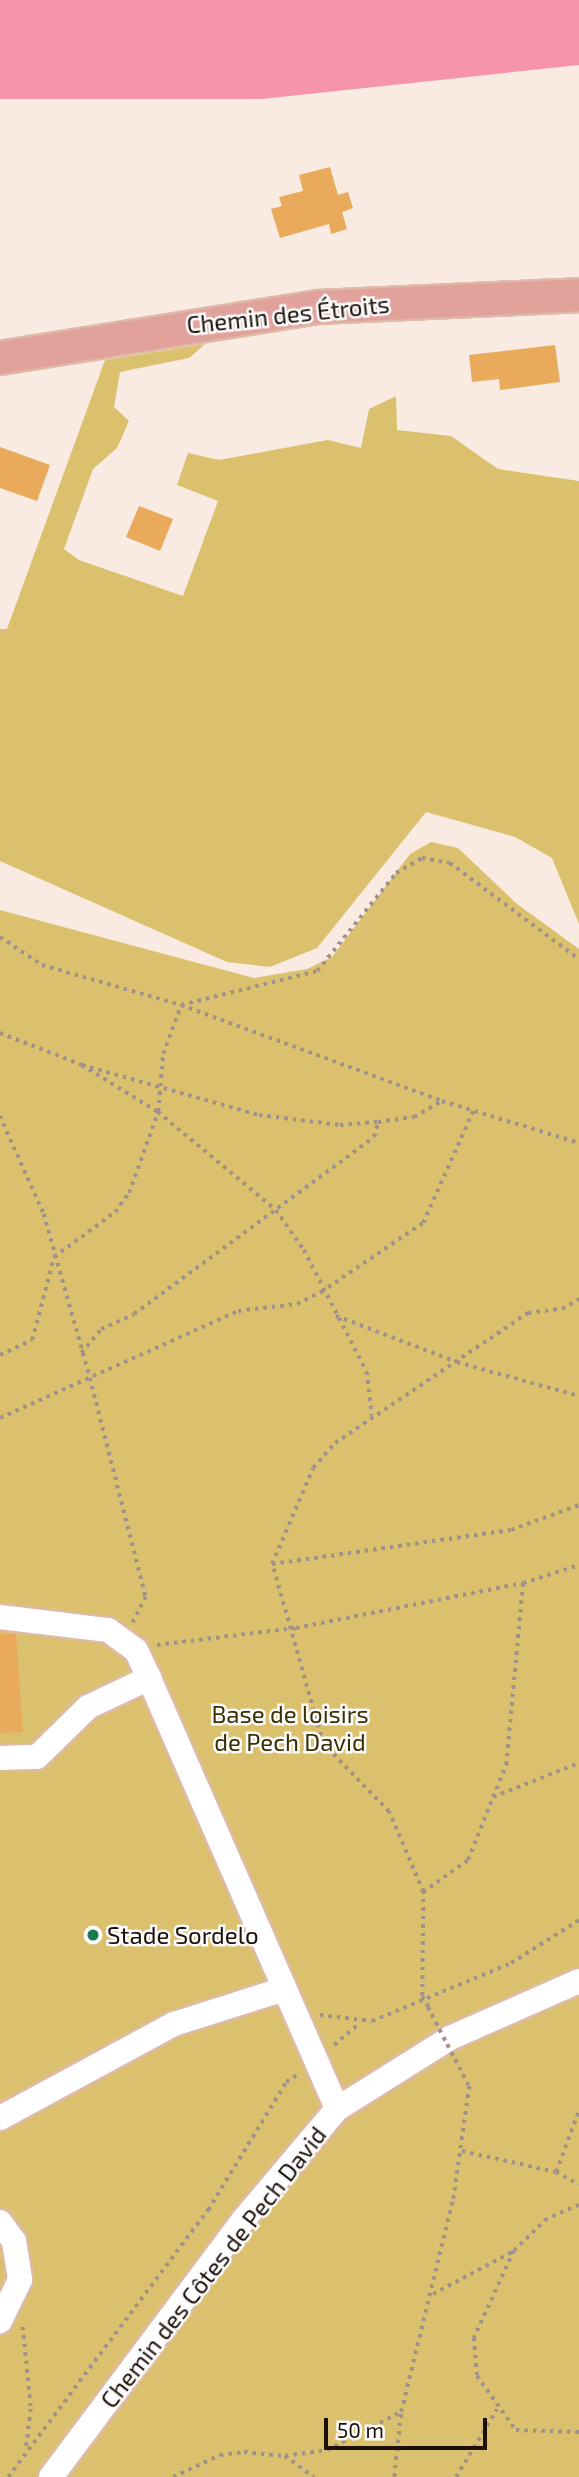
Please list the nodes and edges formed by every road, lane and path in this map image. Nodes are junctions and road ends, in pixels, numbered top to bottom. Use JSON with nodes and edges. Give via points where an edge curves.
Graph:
{"nodes":[{"id":1,"x":579,"y":295,"type":"edge"},
{"id":2,"x":0,"y":358,"type":"edge"},
{"id":3,"x":0,"y":937,"type":"edge"},
{"id":4,"x":579,"y":959,"type":"edge"},
{"id":5,"x":181,"y":1006,"type":"junction"},
{"id":6,"x":0,"y":1033,"type":"edge"},
{"id":7,"x":82,"y":1065,"type":"junction"},
{"id":8,"x":162,"y":1088,"type":"junction"},
{"id":9,"x":442,"y":1101,"type":"junction"},
{"id":10,"x":473,"y":1111,"type":"junction"},
{"id":11,"x":158,"y":1112,"type":"junction"},
{"id":12,"x":0,"y":1116,"type":"edge"},
{"id":13,"x":378,"y":1122,"type":"junction"},
{"id":14,"x":579,"y":1143,"type":"edge"},
{"id":15,"x":276,"y":1210,"type":"junction"},
{"id":16,"x":54,"y":1257,"type":"junction"},
{"id":17,"x":321,"y":1292,"type":"junction"},
{"id":18,"x":579,"y":1300,"type":"edge"},
{"id":19,"x":334,"y":1315,"type":"junction"},
{"id":20,"x":81,"y":1353,"type":"junction"},
{"id":21,"x":0,"y":1355,"type":"edge"},
{"id":22,"x":457,"y":1362,"type":"junction"},
{"id":23,"x":90,"y":1378,"type":"junction"},
{"id":24,"x":579,"y":1396,"type":"edge"},
{"id":25,"x":372,"y":1416,"type":"junction"},
{"id":26,"x":0,"y":1418,"type":"edge"},
{"id":27,"x":579,"y":1505,"type":"edge"},
{"id":28,"x":272,"y":1564,"type":"junction"},
{"id":29,"x":579,"y":1565,"type":"edge"},
{"id":30,"x":523,"y":1583,"type":"junction"},
{"id":31,"x":0,"y":1617,"type":"edge"},
{"id":32,"x":285,"y":1625,"type":"junction"},
{"id":33,"x":136,"y":1650,"type":"junction"},
{"id":34,"x":149,"y":1678,"type":"junction"},
{"id":35,"x":0,"y":1758,"type":"edge"},
{"id":36,"x":579,"y":1763,"type":"edge"},
{"id":37,"x":493,"y":1797,"type":"junction"},
{"id":38,"x":423,"y":1892,"type":"junction"},
{"id":39,"x":579,"y":1920,"type":"edge"},
{"id":40,"x":579,"y":1981,"type":"edge"},
{"id":41,"x":281,"y":1990,"type":"junction"},
{"id":42,"x":422,"y":1996,"type":"junction"},
{"id":43,"x":293,"y":2017,"type":"junction"},
{"id":44,"x":360,"y":2023,"type":"junction"},
{"id":45,"x":313,"y":2063,"type":"junction"},
{"id":46,"x":337,"y":2109,"type":"junction"},
{"id":47,"x":579,"y":2110,"type":"edge"},
{"id":48,"x":0,"y":2118,"type":"edge"},
{"id":49,"x":462,"y":2151,"type":"junction"},
{"id":50,"x":556,"y":2172,"type":"junction"},
{"id":51,"x":579,"y":2185,"type":"edge"},
{"id":52,"x":579,"y":2205,"type":"edge"},
{"id":53,"x":0,"y":2222,"type":"edge"},
{"id":54,"x":514,"y":2251,"type":"junction"},
{"id":55,"x":20,"y":2280,"type":"junction"},
{"id":56,"x":433,"y":2294,"type":"junction"},
{"id":57,"x":0,"y":2321,"type":"edge"},
{"id":58,"x":497,"y":2409,"type":"junction"},
{"id":59,"x":401,"y":2412,"type":"junction"},
{"id":60,"x":579,"y":2431,"type":"edge"},
{"id":61,"x":26,"y":2450,"type":"junction"},
{"id":62,"x":285,"y":2456,"type":"junction"},
{"id":63,"x":8,"y":2477,"type":"edge"},
{"id":64,"x":51,"y":2477,"type":"edge"},
{"id":65,"x":173,"y":2477,"type":"edge"},
{"id":66,"x":314,"y":2477,"type":"edge"},
{"id":67,"x":394,"y":2477,"type":"edge"},
{"id":68,"x":456,"y":2477,"type":"edge"}],
"edges":[{"from":1,"to":2,"type":"main road","name":"Chemin des Étroits","via":[[317,307]]},
{"from":3,"to":5,"type":"path","via":[[42,965]]},
{"from":4,"to":5,"type":"path","via":[[450,863],[422,858],[396,873],[317,971]]},
{"from":5,"to":8,"type":"path","via":[[163,1054]]},
{"from":5,"to":9,"type":"path"},
{"from":6,"to":7,"type":"path"},
{"from":7,"to":8,"type":"path"},
{"from":7,"to":11,"type":"path"},
{"from":8,"to":11,"type":"path"},
{"from":8,"to":13,"type":"path","via":[[260,1115],[340,1125]]},
{"from":9,"to":10,"type":"path"},
{"from":9,"to":13,"type":"path","via":[[414,1117]]},
{"from":10,"to":14,"type":"path"},
{"from":10,"to":17,"type":"path","via":[[423,1223]]},
{"from":11,"to":15,"type":"path"},
{"from":11,"to":16,"type":"path","via":[[129,1193],[115,1212]]},
{"from":12,"to":16,"type":"path","via":[[44,1214]]},
{"from":13,"to":15,"type":"path","via":[[374,1137]]},
{"from":15,"to":17,"type":"path","via":[[304,1250]]},
{"from":15,"to":20,"type":"path","via":[[134,1314],[101,1329]]},
{"from":16,"to":20,"type":"path"},
{"from":16,"to":21,"type":"path","via":[[32,1340]]},
{"from":17,"to":19,"type":"path"},
{"from":17,"to":23,"type":"path","via":[[297,1304],[238,1311]]},
{"from":18,"to":22,"type":"path","via":[[562,1309],[528,1313]]},
{"from":19,"to":22,"type":"path"},
{"from":19,"to":25,"type":"path","via":[[367,1372]]},
{"from":20,"to":23,"type":"path"},
{"from":22,"to":24,"type":"path"},
{"from":22,"to":25,"type":"path"},
{"from":23,"to":26,"type":"path"},
{"from":23,"to":33,"type":"path","via":[[146,1597],[130,1629]]},
{"from":25,"to":28,"type":"path","via":[[313,1468]]},
{"from":27,"to":28,"type":"path","via":[[511,1530]]},
{"from":28,"to":32,"type":"path"},
{"from":29,"to":30,"type":"path"},
{"from":30,"to":32,"type":"path","via":[[296,1628]]},
{"from":30,"to":37,"type":"path","via":[[506,1765]]},
{"from":31,"to":33,"type":"street","via":[[108,1630]]},
{"from":32,"to":33,"type":"path"},
{"from":32,"to":38,"type":"path","via":[[323,1744],[388,1812]]},
{"from":33,"to":34,"type":"street"},
{"from":34,"to":35,"type":"street","via":[[88,1707],[37,1757]]},
{"from":34,"to":41,"type":"street","via":[[184,1748]]},
{"from":36,"to":37,"type":"path"},
{"from":37,"to":38,"type":"path","via":[[468,1860]]},
{"from":38,"to":42,"type":"path"},
{"from":39,"to":42,"type":"path","via":[[511,1963]]},
{"from":40,"to":46,"type":"street","name":"Chemin des Côtes de Pech David","via":[[450,2038]]},
{"from":41,"to":43,"type":"street"},
{"from":41,"to":48,"type":"street","via":[[174,2024]]},
{"from":42,"to":44,"type":"path"},
{"from":42,"to":49,"type":"path","bridge":true,"via":[[469,2086]]},
{"from":43,"to":44,"type":"path","via":[[311,2013]]},
{"from":43,"to":45,"type":"street"},
{"from":44,"to":45,"type":"path"},
{"from":45,"to":46,"type":"street"},
{"from":45,"to":61,"type":"path","via":[[286,2082],[208,2210]]},
{"from":46,"to":64,"type":"street","name":"Chemin des Côtes de Pech David","via":[[244,2219]]},
{"from":47,"to":50,"type":"path"},
{"from":49,"to":50,"type":"path"},
{"from":49,"to":56,"type":"path"},
{"from":50,"to":51,"type":"path"},
{"from":52,"to":54,"type":"path","via":[[547,2219]]},
{"from":53,"to":55,"type":"street","via":[[14,2241]]},
{"from":54,"to":56,"type":"path"},
{"from":54,"to":58,"type":"path","via":[[474,2338],[477,2376]]},
{"from":55,"to":57,"type":"street"},
{"from":55,"to":61,"type":"path","via":[[31,2409]]},
{"from":56,"to":59,"type":"path"},
{"from":58,"to":60,"type":"path","via":[[516,2430]]},
{"from":58,"to":68,"type":"path"},
{"from":59,"to":62,"type":"path","via":[[327,2450]]},
{"from":59,"to":67,"type":"path"},
{"from":61,"to":63,"type":"path"},
{"from":62,"to":65,"type":"path","via":[[220,2455]]},
{"from":62,"to":66,"type":"path"}]}
